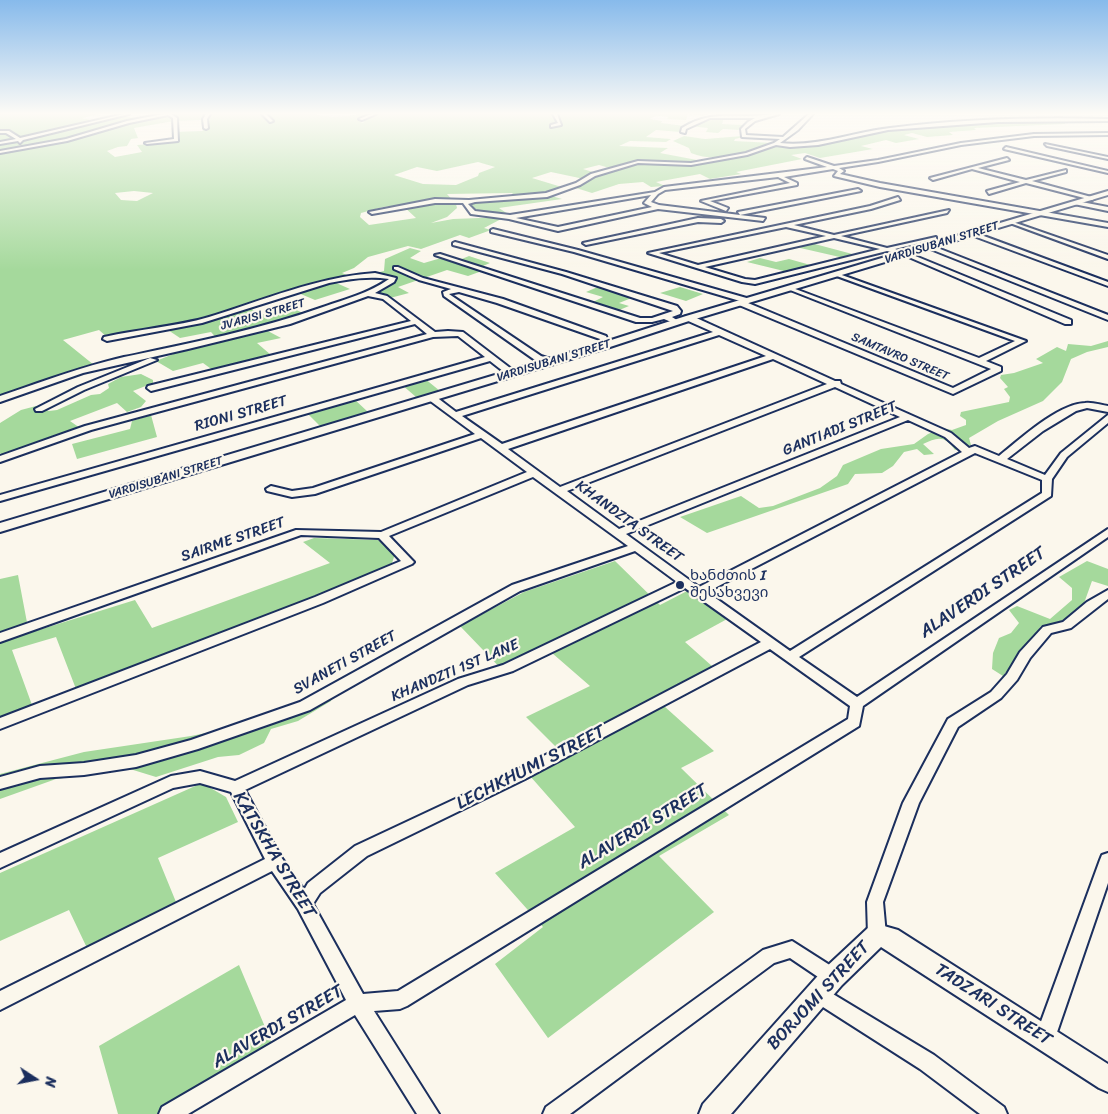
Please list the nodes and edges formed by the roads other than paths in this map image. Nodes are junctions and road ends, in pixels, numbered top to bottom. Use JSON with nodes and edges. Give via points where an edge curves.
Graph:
{"nodes":[{"id":1,"x":624,"y":166,"type":"edge"},
{"id":2,"x":831,"y":166,"type":"edge"},
{"id":3,"x":840,"y":166,"type":"edge"},
{"id":4,"x":979,"y":166,"type":"edge"},
{"id":5,"x":1082,"y":166,"type":"edge"},
{"id":6,"x":834,"y":167,"type":"junction"},
{"id":7,"x":972,"y":168,"type":"junction"},
{"id":8,"x":1064,"y":171,"type":"dead end"},
{"id":9,"x":1108,"y":172,"type":"edge"},
{"id":10,"x":778,"y":176,"type":"junction"},
{"id":11,"x":933,"y":178,"type":"dead end"},
{"id":12,"x":1026,"y":182,"type":"junction"},
{"id":13,"x":858,"y":190,"type":"dead end"},
{"id":14,"x":989,"y":192,"type":"dead end"},
{"id":15,"x":656,"y":193,"type":"junction"},
{"id":16,"x":1107,"y":194,"type":"edge"},
{"id":17,"x":1092,"y":198,"type":"junction"},
{"id":18,"x":898,"y":199,"type":"dead end"},
{"id":19,"x":468,"y":201,"type":"junction"},
{"id":20,"x":1076,"y":203,"type":"junction"},
{"id":21,"x":658,"y":207,"type":"junction"},
{"id":22,"x":1108,"y":209,"type":"edge"},
{"id":23,"x":947,"y":211,"type":"dead end"},
{"id":24,"x":372,"y":212,"type":"dead end"},
{"id":25,"x":740,"y":213,"type":"junction"},
{"id":26,"x":1044,"y":213,"type":"junction"},
{"id":27,"x":510,"y":217,"type":"junction"},
{"id":28,"x":763,"y":219,"type":"junction"},
{"id":29,"x":1012,"y":222,"type":"junction"},
{"id":30,"x":784,"y":224,"type":"junction"},
{"id":31,"x":1108,"y":225,"type":"edge"},
{"id":32,"x":773,"y":227,"type":"junction"},
{"id":33,"x":493,"y":231,"type":"dead end"},
{"id":34,"x":973,"y":234,"type":"junction"},
{"id":35,"x":835,"y":237,"type":"junction"},
{"id":36,"x":934,"y":238,"type":"dead end"},
{"id":37,"x":586,"y":243,"type":"dead end"},
{"id":38,"x":456,"y":244,"type":"dead end"},
{"id":39,"x":930,"y":247,"type":"junction"},
{"id":40,"x":888,"y":249,"type":"junction"},
{"id":41,"x":906,"y":254,"type":"junction"},
{"id":42,"x":438,"y":255,"type":"dead end"},
{"id":43,"x":1108,"y":257,"type":"edge"},
{"id":44,"x":696,"y":267,"type":"junction"},
{"id":45,"x":396,"y":268,"type":"dead end"},
{"id":46,"x":837,"y":275,"type":"junction"},
{"id":47,"x":1108,"y":284,"type":"edge"},
{"id":48,"x":788,"y":288,"type":"junction"},
{"id":49,"x":459,"y":289,"type":"junction"},
{"id":50,"x":368,"y":294,"type":"junction"},
{"id":51,"x":744,"y":302,"type":"junction"},
{"id":52,"x":666,"y":317,"type":"junction"},
{"id":53,"x":689,"y":318,"type":"junction"},
{"id":54,"x":1108,"y":318,"type":"edge"},
{"id":55,"x":416,"y":322,"type":"junction"},
{"id":56,"x":676,"y":322,"type":"junction"},
{"id":57,"x":1068,"y":322,"type":"dead end"},
{"id":58,"x":720,"y":332,"type":"junction"},
{"id":59,"x":433,"y":335,"type":"junction"},
{"id":60,"x":107,"y":339,"type":"dead end"},
{"id":61,"x":606,"y":345,"type":"junction"},
{"id":62,"x":188,"y":347,"type":"junction"},
{"id":63,"x":774,"y":356,"type":"junction"},
{"id":64,"x":490,"y":358,"type":"junction"},
{"id":65,"x":552,"y":361,"type":"junction"},
{"id":66,"x":979,"y":361,"type":"junction"},
{"id":67,"x":511,"y":374,"type":"junction"},
{"id":68,"x":837,"y":383,"type":"junction"},
{"id":69,"x":151,"y":388,"type":"dead end"},
{"id":70,"x":432,"y":398,"type":"junction"},
{"id":71,"x":0,"y":399,"type":"edge"},
{"id":72,"x":39,"y":409,"type":"dead end"},
{"id":73,"x":1108,"y":409,"type":"edge"},
{"id":74,"x":455,"y":415,"type":"junction"},
{"id":75,"x":908,"y":417,"type":"junction"},
{"id":76,"x":1108,"y":418,"type":"edge"},
{"id":77,"x":481,"y":434,"type":"junction"},
{"id":78,"x":500,"y":448,"type":"junction"},
{"id":79,"x":967,"y":452,"type":"junction"},
{"id":80,"x":0,"y":459,"type":"edge"},
{"id":81,"x":1001,"y":459,"type":"junction"},
{"id":82,"x":534,"y":473,"type":"junction"},
{"id":83,"x":1047,"y":479,"type":"junction"},
{"id":84,"x":272,"y":489,"type":"dead end"},
{"id":85,"x":559,"y":491,"type":"junction"},
{"id":86,"x":0,"y":498,"type":"edge"},
{"id":87,"x":0,"y":528,"type":"edge"},
{"id":88,"x":1108,"y":532,"type":"edge"},
{"id":89,"x":617,"y":534,"type":"junction"},
{"id":90,"x":382,"y":535,"type":"junction"},
{"id":91,"x":636,"y":547,"type":"junction"},
{"id":92,"x":685,"y":583,"type":"junction"},
{"id":93,"x":698,"y":592,"type":"junction"},
{"id":94,"x":1108,"y":594,"type":"edge"},
{"id":95,"x":0,"y":638,"type":"edge"},
{"id":96,"x":770,"y":644,"type":"junction"},
{"id":97,"x":791,"y":656,"type":"junction"},
{"id":98,"x":857,"y":704,"type":"junction"},
{"id":99,"x":0,"y":724,"type":"edge"},
{"id":100,"x":0,"y":783,"type":"edge"},
{"id":101,"x":236,"y":787,"type":"junction"},
{"id":102,"x":1108,"y":860,"type":"edge"},
{"id":103,"x":0,"y":861,"type":"edge"},
{"id":104,"x":275,"y":862,"type":"junction"},
{"id":105,"x":304,"y":904,"type":"junction"},
{"id":106,"x":877,"y":935,"type":"junction"},
{"id":107,"x":825,"y":985,"type":"junction"},
{"id":108,"x":0,"y":1001,"type":"edge"},
{"id":109,"x":358,"y":1003,"type":"junction"},
{"id":110,"x":1045,"y":1038,"type":"junction"},
{"id":111,"x":1108,"y":1079,"type":"edge"},
{"id":112,"x":169,"y":1114,"type":"edge"},
{"id":113,"x":429,"y":1114,"type":"edge"},
{"id":114,"x":553,"y":1114,"type":"edge"},
{"id":115,"x":713,"y":1114,"type":"edge"},
{"id":116,"x":997,"y":1114,"type":"edge"}],
"edges":[{"from":1,"to":19,"type":"street","via":[[593,175],[547,195]]},
{"from":2,"to":6,"type":"street"},
{"from":3,"to":6,"type":"street"},
{"from":4,"to":7,"type":"street"},
{"from":5,"to":9,"type":"street"},
{"from":6,"to":10,"type":"street"},
{"from":6,"to":26,"type":"street","via":[[842,171],[836,175],[880,185]]},
{"from":7,"to":11,"type":"street"},
{"from":7,"to":12,"type":"street"},
{"from":8,"to":12,"type":"street"},
{"from":10,"to":15,"type":"street","via":[[664,189]]},
{"from":10,"to":25,"type":"street","via":[[795,184],[704,201]]},
{"from":12,"to":14,"type":"street"},
{"from":12,"to":17,"type":"street"},
{"from":13,"to":25,"type":"street"},
{"from":15,"to":21,"type":"street","via":[[648,203]]},
{"from":15,"to":27,"type":"street"},
{"from":16,"to":17,"type":"street","name":"VARDISUBANI STREET"},
{"from":17,"to":20,"type":"street","name":"VARDISUBANI STREET"},
{"from":18,"to":30,"type":"street"},
{"from":19,"to":24,"type":"street","via":[[435,201]]},
{"from":19,"to":27,"type":"street","via":[[465,203],[473,213]]},
{"from":20,"to":22,"type":"street"},
{"from":20,"to":26,"type":"street","name":"VARDISUBANI STREET"},
{"from":21,"to":27,"type":"street","via":[[558,229]]},
{"from":21,"to":28,"type":"street"},
{"from":23,"to":35,"type":"street"},
{"from":25,"to":28,"type":"street"},
{"from":26,"to":29,"type":"street","name":"VARDISUBANI STREET"},
{"from":26,"to":31,"type":"street"},
{"from":28,"to":30,"type":"street"},
{"from":29,"to":34,"type":"street","name":"VARDISUBANI STREET"},
{"from":29,"to":43,"type":"street"},
{"from":30,"to":32,"type":"street"},
{"from":30,"to":35,"type":"street"},
{"from":32,"to":37,"type":"street","via":[[706,220]]},
{"from":32,"to":44,"type":"street","via":[[651,253]]},
{"from":33,"to":51,"type":"street","via":[[576,251]]},
{"from":34,"to":39,"type":"street","name":"VARDISUBANI STREET"},
{"from":34,"to":47,"type":"street"},
{"from":35,"to":40,"type":"street"},
{"from":35,"to":44,"type":"street"},
{"from":36,"to":40,"type":"street"},
{"from":38,"to":52,"type":"street","via":[[564,274],[677,311]]},
{"from":39,"to":41,"type":"street","name":"VARDISUBANI STREET"},
{"from":39,"to":54,"type":"street"},
{"from":40,"to":41,"type":"street"},
{"from":40,"to":44,"type":"street","via":[[755,282]]},
{"from":41,"to":46,"type":"street","name":"VARDISUBANI STREET"},
{"from":41,"to":57,"type":"street"},
{"from":42,"to":52,"type":"street","via":[[639,320]]},
{"from":45,"to":49,"type":"street","via":[[421,279]]},
{"from":46,"to":48,"type":"street","name":"VARDISUBANI STREET"},
{"from":46,"to":66,"type":"street","via":[[1022,341]]},
{"from":48,"to":51,"type":"street","name":"VARDISUBANI STREET"},
{"from":48,"to":66,"type":"street"},
{"from":49,"to":61,"type":"street","via":[[591,333],[603,338]]},
{"from":49,"to":65,"type":"street","via":[[445,293],[538,358]]},
{"from":50,"to":55,"type":"street","via":[[385,297]]},
{"from":50,"to":60,"type":"street","name":"JVARISI STREET","via":[[393,278],[371,275],[313,286],[211,319]]},
{"from":50,"to":62,"type":"street","name":"JVARISI STREET","via":[[287,322]]},
{"from":51,"to":53,"type":"street","name":"VARDISUBANI STREET"},
{"from":51,"to":66,"type":"street","name":"SAMTAVRO STREET","via":[[952,391],[998,369]]},
{"from":52,"to":56,"type":"street"},
{"from":53,"to":56,"type":"street","name":"VARDISUBANI STREET"},
{"from":53,"to":58,"type":"street","name":"GANTIADI STREET"},
{"from":55,"to":59,"type":"street"},
{"from":55,"to":69,"type":"street"},
{"from":56,"to":61,"type":"street","name":"VARDISUBANI STREET"},
{"from":58,"to":63,"type":"street","name":"GANTIADI STREET"},
{"from":58,"to":74,"type":"street"},
{"from":59,"to":64,"type":"street","via":[[460,334]]},
{"from":59,"to":80,"type":"street","via":[[88,428]]},
{"from":61,"to":65,"type":"street","name":"VARDISUBANI STREET"},
{"from":62,"to":71,"type":"street","name":"JVARISI STREET","via":[[80,371]]},
{"from":62,"to":72,"type":"street","via":[[103,378]]},
{"from":63,"to":68,"type":"street","name":"GANTIADI STREET"},
{"from":63,"to":78,"type":"street"},
{"from":64,"to":67,"type":"street"},
{"from":64,"to":86,"type":"street","name":"RIONI STREET"},
{"from":65,"to":67,"type":"street","name":"VARDISUBANI STREET"},
{"from":67,"to":70,"type":"street","name":"VARDISUBANI STREET"},
{"from":68,"to":75,"type":"street","name":"GANTIADI STREET"},
{"from":68,"to":85,"type":"street"},
{"from":70,"to":74,"type":"street","name":"KHANDZTA STREET"},
{"from":70,"to":87,"type":"street","name":"VARDISUBANI STREET"},
{"from":73,"to":81,"type":"street","via":[[1084,405],[1073,408],[1024,439]]},
{"from":74,"to":77,"type":"street","name":"KHANDZTA STREET"},
{"from":75,"to":79,"type":"street","via":[[948,435]]},
{"from":75,"to":89,"type":"street","name":"GANTIADI STREET"},
{"from":76,"to":83,"type":"street","via":[[1064,455]]},
{"from":77,"to":78,"type":"street","name":"KHANDZTA STREET"},
{"from":77,"to":84,"type":"street","via":[[315,490],[292,494]]},
{"from":78,"to":82,"type":"street","name":"KHANDZTA STREET"},
{"from":79,"to":81,"type":"street","via":[[975,449]]},
{"from":79,"to":93,"type":"street"},
{"from":81,"to":83,"type":"street"},
{"from":82,"to":85,"type":"street","name":"KHANDZTA STREET"},
{"from":82,"to":90,"type":"street","name":"SAIRME STREET"},
{"from":83,"to":97,"type":"street","via":[[1047,494]]},
{"from":85,"to":89,"type":"street","name":"KHANDZTA STREET"},
{"from":88,"to":98,"type":"street","name":"ALAVERDI STREET"},
{"from":89,"to":91,"type":"street","name":"KHANDZTA STREET"},
{"from":90,"to":95,"type":"street","name":"SAIRME STREET","via":[[300,532]]},
{"from":90,"to":99,"type":"street","via":[[408,562],[310,604]]},
{"from":91,"to":92,"type":"street","name":"KHANDZTA STREET"},
{"from":91,"to":100,"type":"street","name":"SVANETI STREET","via":[[516,588],[305,706],[263,722],[136,761],[40,772]]},
{"from":92,"to":93,"type":"street","name":"KHANDZTA STREET"},
{"from":92,"to":101,"type":"street","name":"KHANDZTI 1ST LANE","via":[[508,668],[463,682]]},
{"from":93,"to":96,"type":"street","name":"KHANDZTA STREET"},
{"from":94,"to":106,"type":"street","name":"BORJOMI STREET","via":[[1067,625],[1046,630],[996,694],[953,723],[911,803],[876,902]]},
{"from":96,"to":97,"type":"street","name":"KHANDZTA STREET"},
{"from":96,"to":105,"type":"street","name":"LECHKHUMI STREET","via":[[520,775],[361,851],[314,888]]},
{"from":97,"to":98,"type":"street","name":"KHANDZTA STREET"},
{"from":98,"to":109,"type":"street","name":"ALAVERDI STREET","via":[[854,722],[400,1000]]},
{"from":101,"to":103,"type":"street","name":"KATSKHA STREET","via":[[200,777],[171,782]]},
{"from":101,"to":104,"type":"street","name":"KATSKHA STREET"},
{"from":102,"to":110,"type":"street"},
{"from":104,"to":105,"type":"street","name":"KATSKHA STREET"},
{"from":104,"to":108,"type":"street"},
{"from":105,"to":109,"type":"street","name":"KATSKHA STREET"},
{"from":106,"to":107,"type":"street","name":"BORJOMI STREET"},
{"from":106,"to":110,"type":"street","name":"TADZARI STREET","via":[[890,938]]},
{"from":107,"to":114,"type":"street","via":[[792,949],[770,956]]},
{"from":107,"to":115,"type":"street","name":"BORJOMI STREET"},
{"from":107,"to":116,"type":"street"},
{"from":109,"to":112,"type":"street","name":"ALAVERDI STREET"},
{"from":109,"to":113,"type":"street","name":"KATSKHA STREET"},
{"from":110,"to":111,"type":"street","name":"TADZARI STREET"}]}
